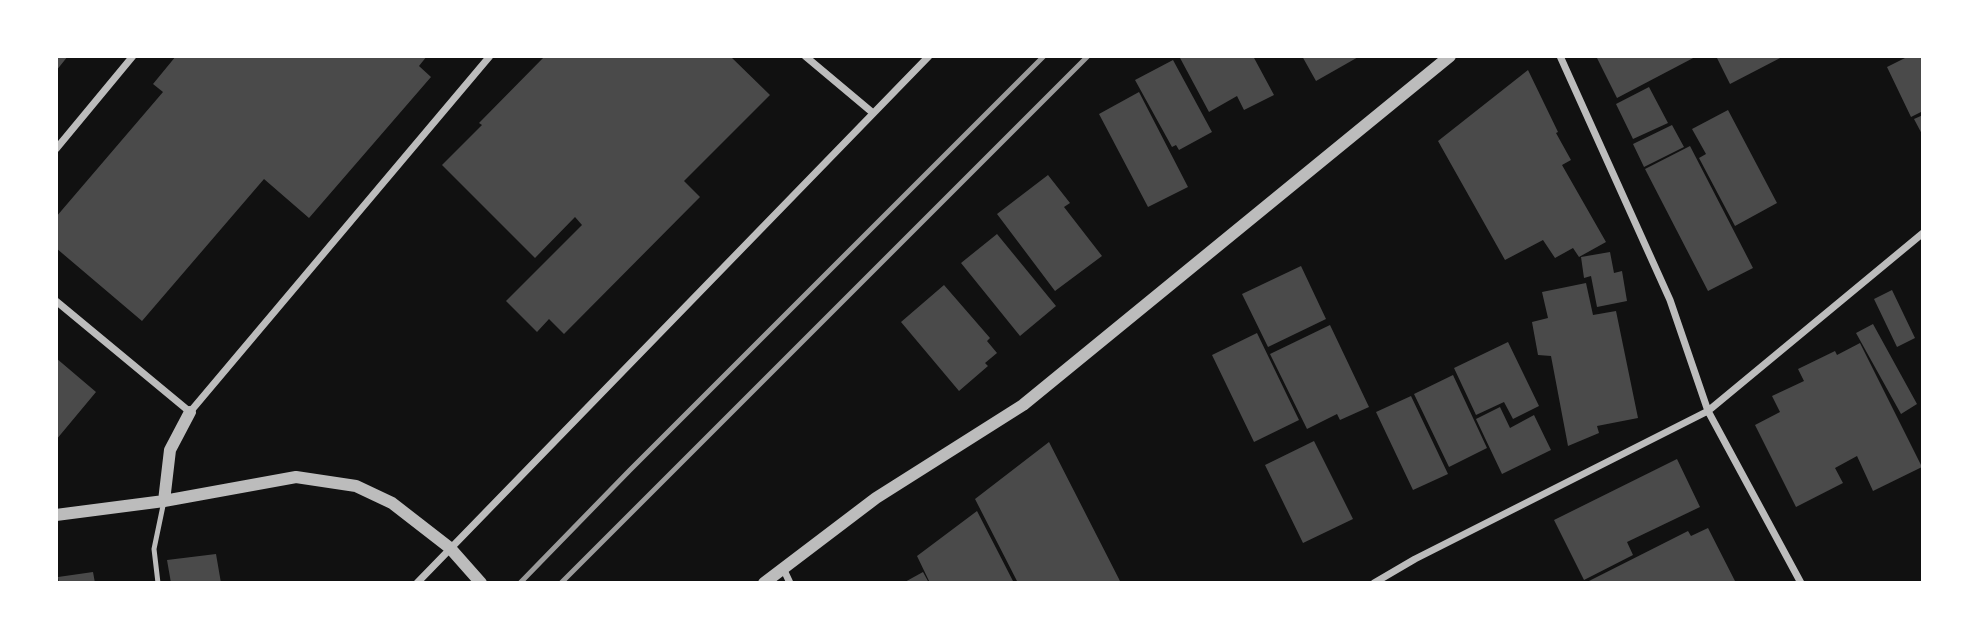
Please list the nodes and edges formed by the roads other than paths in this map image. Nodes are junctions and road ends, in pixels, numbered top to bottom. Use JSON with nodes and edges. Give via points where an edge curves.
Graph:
{"nodes":[{"id":1,"x":134,"y":56,"type":"edge"},
{"id":2,"x":491,"y":56,"type":"edge"},
{"id":3,"x":805,"y":56,"type":"edge"},
{"id":4,"x":929,"y":56,"type":"edge"},
{"id":5,"x":1450,"y":56,"type":"edge"},
{"id":6,"x":1560,"y":56,"type":"edge"},
{"id":7,"x":873,"y":113,"type":"junction"},
{"id":8,"x":56,"y":149,"type":"edge"},
{"id":9,"x":1923,"y":233,"type":"edge"},
{"id":10,"x":56,"y":301,"type":"edge"},
{"id":11,"x":1708,"y":411,"type":"junction"},
{"id":12,"x":190,"y":412,"type":"junction"},
{"id":13,"x":164,"y":501,"type":"junction"},
{"id":14,"x":56,"y":515,"type":"edge"},
{"id":15,"x":450,"y":548,"type":"junction"},
{"id":16,"x":783,"y":568,"type":"junction"},
{"id":17,"x":158,"y":583,"type":"edge"},
{"id":18,"x":417,"y":583,"type":"edge"},
{"id":19,"x":481,"y":583,"type":"edge"},
{"id":20,"x":764,"y":583,"type":"edge"},
{"id":21,"x":790,"y":583,"type":"edge"},
{"id":22,"x":1374,"y":583,"type":"edge"},
{"id":23,"x":1801,"y":583,"type":"edge"}],
"edges":[{"from":1,"to":8,"type":"street"},
{"from":2,"to":12,"type":"street"},
{"from":3,"to":7,"type":"street"},
{"from":4,"to":7,"type":"street"},
{"from":5,"to":16,"type":"street","via":[[1023,405],[876,498]]},
{"from":6,"to":11,"type":"street","via":[[1670,300]]},
{"from":7,"to":15,"type":"street"},
{"from":9,"to":11,"type":"street"},
{"from":10,"to":12,"type":"street"},
{"from":11,"to":22,"type":"street"},
{"from":11,"to":23,"type":"street"},
{"from":12,"to":13,"type":"street","via":[[170,450]]},
{"from":13,"to":14,"type":"street"},
{"from":13,"to":15,"type":"street","via":[[296,477],[356,486],[392,503]]},
{"from":13,"to":17,"type":"lane","via":[[154,549]]},
{"from":15,"to":18,"type":"street"},
{"from":15,"to":19,"type":"street"},
{"from":16,"to":20,"type":"street"},
{"from":16,"to":21,"type":"street"}]}
